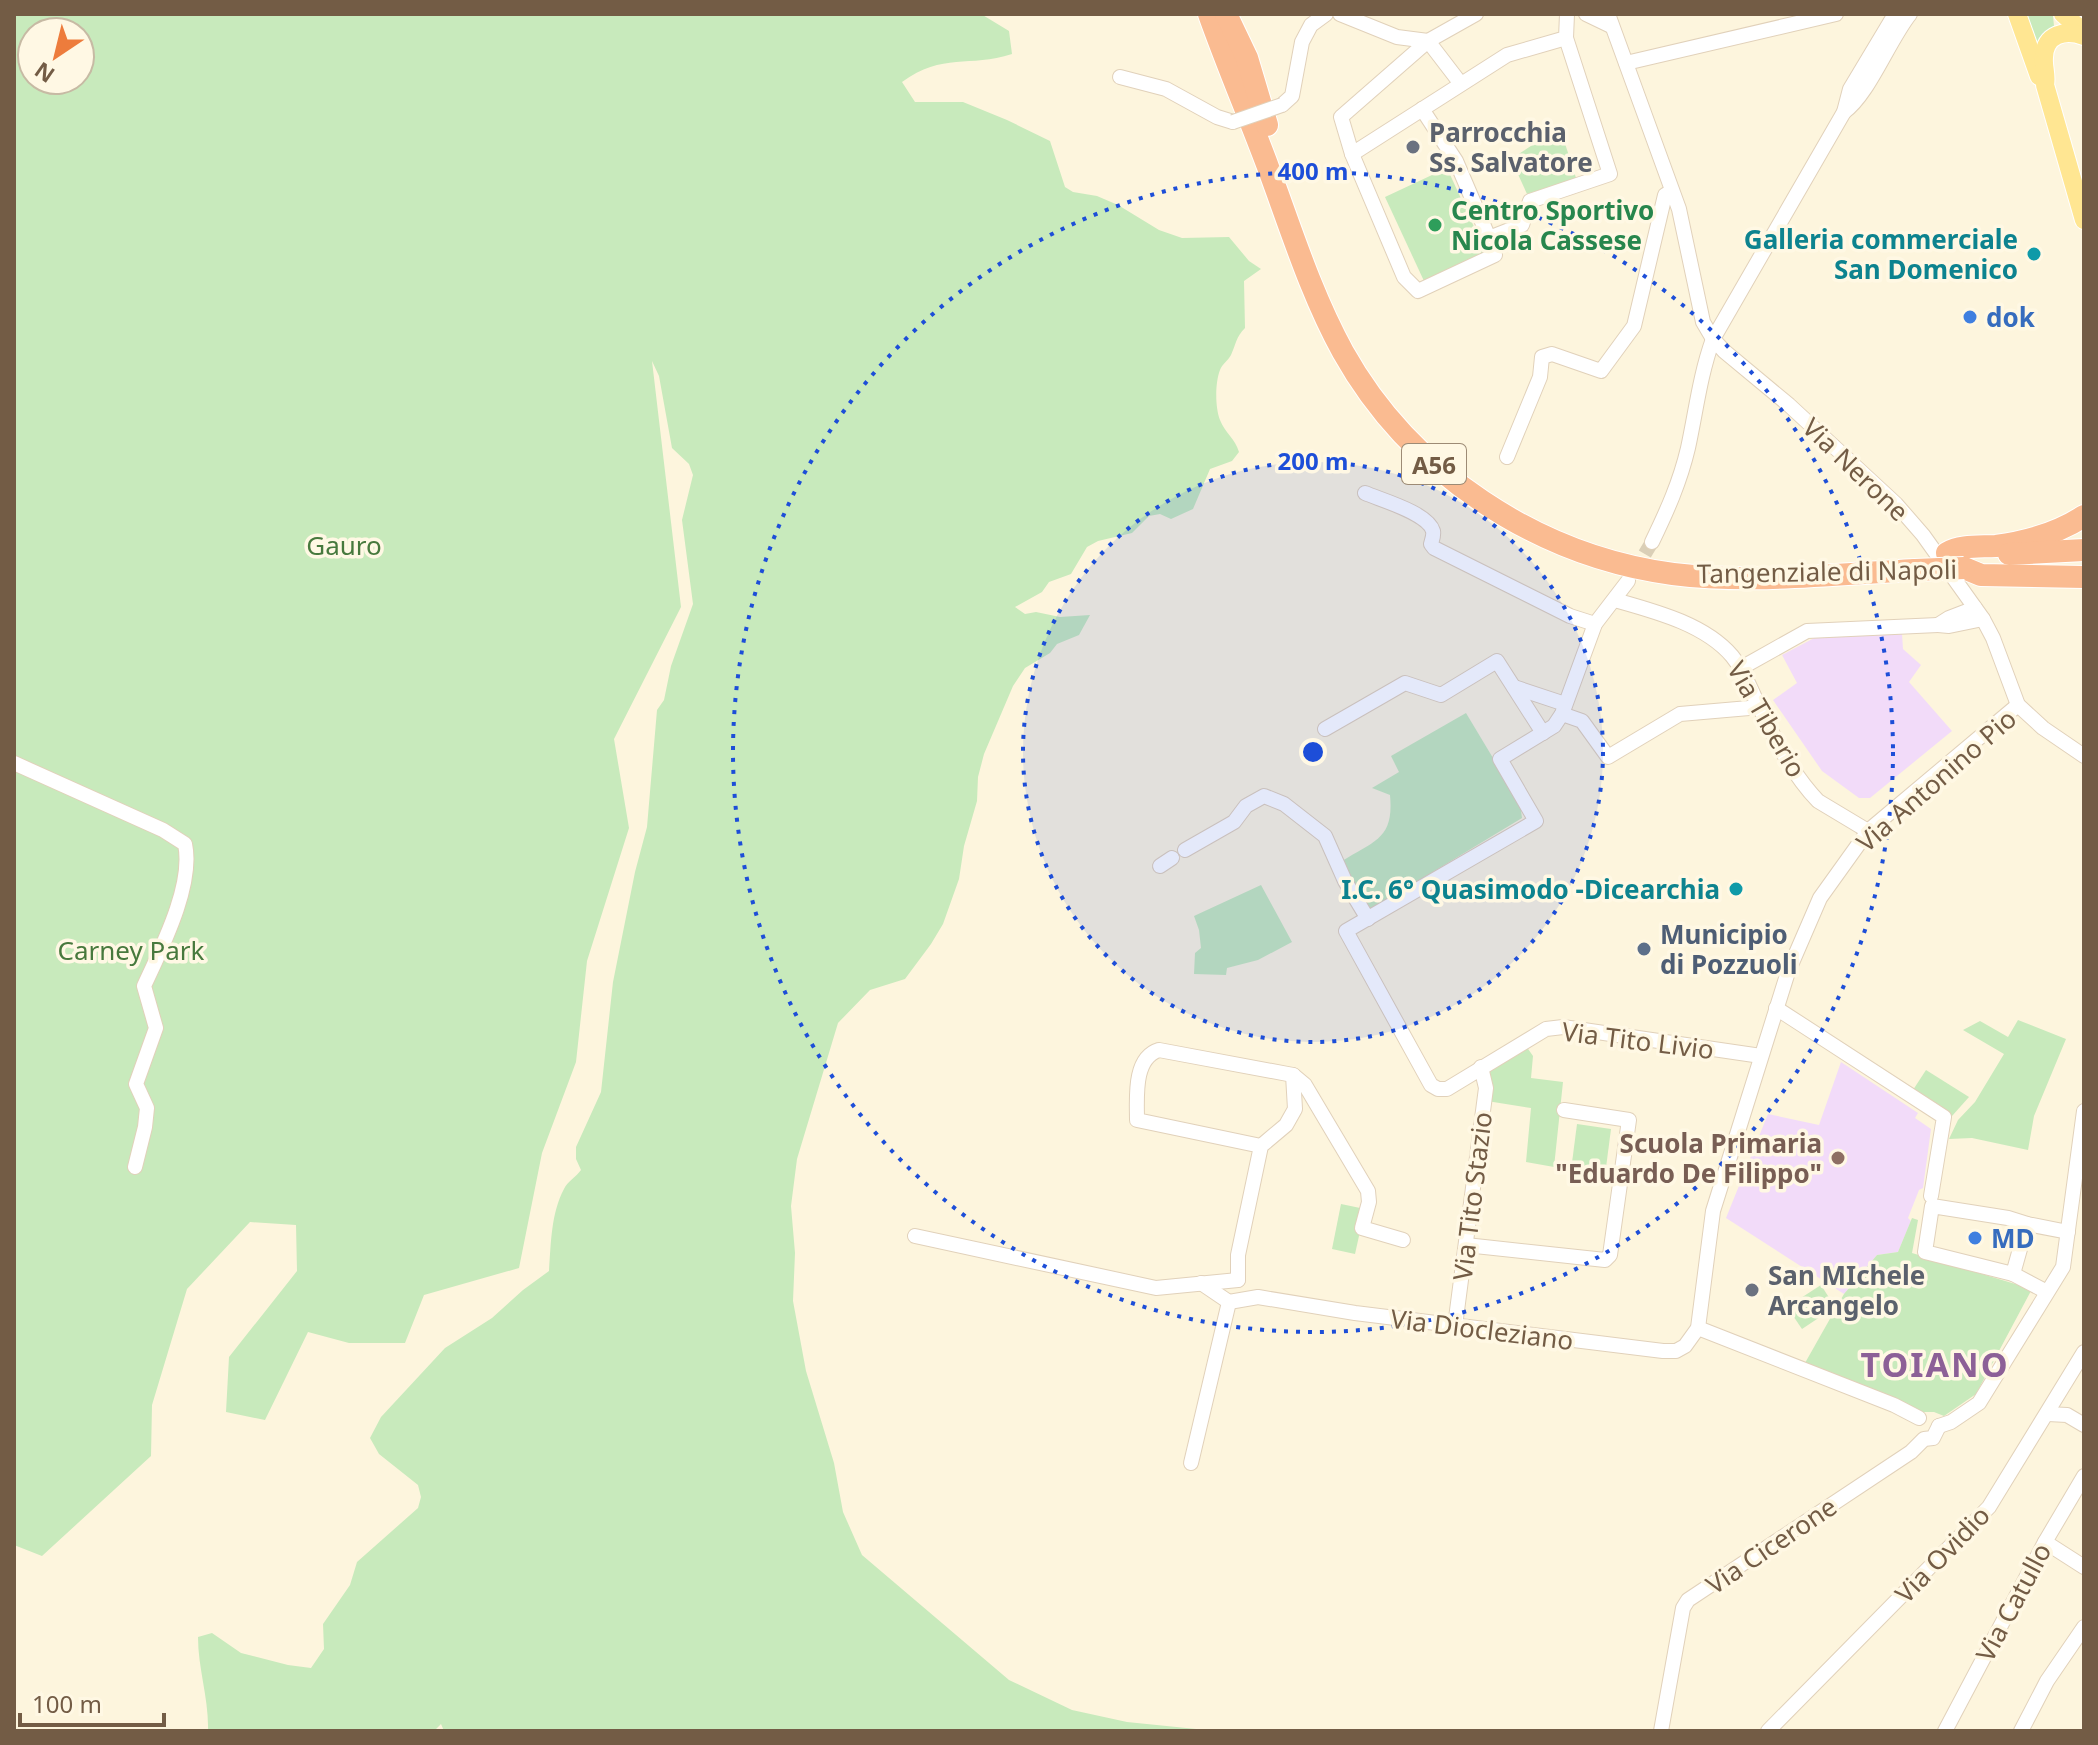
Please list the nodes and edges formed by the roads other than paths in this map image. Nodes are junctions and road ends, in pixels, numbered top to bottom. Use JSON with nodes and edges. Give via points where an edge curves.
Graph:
{"nodes":[{"id":1,"x":1209,"y":14,"type":"edge"},
{"id":2,"x":1226,"y":14,"type":"edge"},
{"id":3,"x":1326,"y":14,"type":"edge"},
{"id":4,"x":1342,"y":14,"type":"edge"},
{"id":5,"x":1476,"y":14,"type":"edge"},
{"id":6,"x":1567,"y":14,"type":"edge"},
{"id":7,"x":1586,"y":14,"type":"edge"},
{"id":8,"x":1836,"y":14,"type":"edge"},
{"id":9,"x":1895,"y":14,"type":"edge"},
{"id":10,"x":1910,"y":14,"type":"edge"},
{"id":11,"x":2017,"y":14,"type":"edge"},
{"id":12,"x":2063,"y":14,"type":"edge"},
{"id":13,"x":1609,"y":20,"type":"edge"},
{"id":14,"x":2084,"y":34,"type":"edge"},
{"id":15,"x":1894,"y":36,"type":"junction"},
{"id":16,"x":1566,"y":38,"type":"junction"},
{"id":17,"x":1428,"y":41,"type":"junction"},
{"id":18,"x":1626,"y":63,"type":"junction"},
{"id":19,"x":1120,"y":77,"type":"dead end"},
{"id":20,"x":1461,"y":84,"type":"junction"},
{"id":21,"x":2045,"y":85,"type":"junction"},
{"id":22,"x":1422,"y":109,"type":"junction"},
{"id":23,"x":1844,"y":112,"type":"junction"},
{"id":24,"x":1352,"y":154,"type":"junction"},
{"id":25,"x":1672,"y":191,"type":"junction"},
{"id":26,"x":2084,"y":220,"type":"edge"},
{"id":27,"x":1489,"y":238,"type":"junction"},
{"id":28,"x":1713,"y":339,"type":"junction"},
{"id":29,"x":1507,"y":457,"type":"dead end"},
{"id":30,"x":1365,"y":493,"type":"dead end"},
{"id":31,"x":2084,"y":516,"type":"edge"},
{"id":32,"x":1652,"y":542,"type":"tunnel mouth"},
{"id":33,"x":2084,"y":550,"type":"edge"},
{"id":34,"x":1956,"y":561,"type":"junction"},
{"id":35,"x":1914,"y":563,"type":"junction"},
{"id":36,"x":2084,"y":563,"type":"edge"},
{"id":37,"x":2084,"y":577,"type":"edge"},
{"id":38,"x":1628,"y":581,"type":"tunnel mouth"},
{"id":39,"x":1615,"y":600,"type":"junction"},
{"id":40,"x":1979,"y":614,"type":"junction"},
{"id":41,"x":1595,"y":624,"type":"junction"},
{"id":42,"x":1741,"y":668,"type":"junction"},
{"id":43,"x":1514,"y":687,"type":"junction"},
{"id":44,"x":1758,"y":704,"type":"junction"},
{"id":45,"x":2018,"y":705,"type":"junction"},
{"id":46,"x":1563,"y":709,"type":"junction"},
{"id":47,"x":1325,"y":729,"type":"dead end"},
{"id":48,"x":1543,"y":733,"type":"junction"},
{"id":49,"x":2084,"y":756,"type":"edge"},
{"id":50,"x":14,"y":763,"type":"edge"},
{"id":51,"x":1868,"y":831,"type":"junction"},
{"id":52,"x":1185,"y":850,"type":"dead end"},
{"id":53,"x":1368,"y":919,"type":"junction"},
{"id":54,"x":1776,"y":1008,"type":"junction"},
{"id":55,"x":1761,"y":1056,"type":"junction"},
{"id":56,"x":1481,"y":1067,"type":"junction"},
{"id":57,"x":1293,"y":1075,"type":"junction"},
{"id":58,"x":1564,"y":1110,"type":"dead end"},
{"id":59,"x":2084,"y":1111,"type":"edge"},
{"id":60,"x":1261,"y":1146,"type":"junction"},
{"id":61,"x":135,"y":1167,"type":"dead end"},
{"id":62,"x":1931,"y":1196,"type":"dead end"},
{"id":63,"x":2027,"y":1224,"type":"junction"},
{"id":64,"x":2068,"y":1232,"type":"junction"},
{"id":65,"x":915,"y":1236,"type":"dead end"},
{"id":66,"x":1403,"y":1240,"type":"dead end"},
{"id":67,"x":1466,"y":1245,"type":"junction"},
{"id":68,"x":2013,"y":1274,"type":"junction"},
{"id":69,"x":1238,"y":1280,"type":"junction"},
{"id":70,"x":1201,"y":1283,"type":"junction"},
{"id":71,"x":2047,"y":1292,"type":"junction"},
{"id":72,"x":1258,"y":1297,"type":"junction"},
{"id":73,"x":1229,"y":1302,"type":"junction"},
{"id":74,"x":1455,"y":1326,"type":"junction"},
{"id":75,"x":1698,"y":1328,"type":"junction"},
{"id":76,"x":2083,"y":1360,"type":"edge"},
{"id":77,"x":2048,"y":1414,"type":"junction"},
{"id":78,"x":1919,"y":1418,"type":"junction"},
{"id":79,"x":2084,"y":1425,"type":"edge"},
{"id":80,"x":1939,"y":1426,"type":"junction"},
{"id":81,"x":1924,"y":1439,"type":"junction"},
{"id":82,"x":1191,"y":1463,"type":"dead end"},
{"id":83,"x":2084,"y":1476,"type":"edge"},
{"id":84,"x":2045,"y":1542,"type":"junction"},
{"id":85,"x":2084,"y":1567,"type":"edge"},
{"id":86,"x":2084,"y":1627,"type":"edge"},
{"id":87,"x":1661,"y":1731,"type":"edge"},
{"id":88,"x":1768,"y":1731,"type":"edge"},
{"id":89,"x":1945,"y":1731,"type":"edge"},
{"id":90,"x":2021,"y":1731,"type":"edge"}],
"edges":[{"from":1,"to":35,"type":"highway","name":"Tangenziale di Napoli","number":"A56","via":[[1306,270],[1343,351],[1382,409],[1448,476],[1542,536],[1652,571],[1756,577]]},
{"from":2,"to":35,"type":"highway","name":"Tangenziale di Napoli","number":"A56","via":[[1247,58],[1323,274],[1360,351],[1421,432],[1469,474],[1550,523],[1652,556],[1740,563]]},
{"from":3,"to":19,"type":"street","bridge":true,"via":[[1311,25],[1302,42],[1292,96],[1282,105],[1233,122],[1166,89]]},
{"from":4,"to":17,"type":"street","via":[[1397,37]]},
{"from":5,"to":17,"type":"street"},
{"from":6,"to":16,"type":"street"},
{"from":7,"to":13,"type":"street"},
{"from":8,"to":18,"type":"street"},
{"from":9,"to":15,"type":"street"},
{"from":9,"to":23,"type":"street","via":[[1850,89]]},
{"from":10,"to":15,"type":"street"},
{"from":11,"to":21,"type":"main road"},
{"from":12,"to":14,"type":"main road"},
{"from":13,"to":18,"type":"street"},
{"from":14,"to":21,"type":"main road","via":[[2063,32],[2048,42]]},
{"from":15,"to":23,"type":"street","via":[[1860,96]]},
{"from":16,"to":20,"type":"street","via":[[1507,55]]},
{"from":16,"to":27,"type":"street","via":[[1610,174],[1530,201],[1522,225]]},
{"from":17,"to":20,"type":"street"},
{"from":17,"to":24,"type":"street","via":[[1341,117]]},
{"from":18,"to":25,"type":"street"},
{"from":20,"to":22,"type":"street"},
{"from":21,"to":26,"type":"main road"},
{"from":22,"to":24,"type":"street"},
{"from":22,"to":27,"type":"street","via":[[1456,161]]},
{"from":23,"to":28,"type":"street"},
{"from":24,"to":27,"type":"street","via":[[1404,277],[1418,291],[1495,255]]},
{"from":25,"to":28,"type":"street","via":[[1703,322]]},
{"from":25,"to":29,"type":"street","via":[[1665,195],[1634,326],[1601,371],[1552,354],[1542,357],[1540,377]]},
{"from":28,"to":32,"type":"street","via":[[1681,475]]},
{"from":28,"to":40,"type":"street","name":"Via Nerone","via":[[1896,504]]},
{"from":30,"to":41,"type":"street","via":[[1418,515],[1434,533],[1434,548]]},
{"from":31,"to":34,"type":"highway","via":[[2041,536],[1955,548]]},
{"from":33,"to":34,"type":"highway","name":"Tangenziale di Napoli","number":"A56","via":[[1964,556]]},
{"from":34,"to":35,"type":"highway","name":"Tangenziale di Napoli","number":"A56"},
{"from":34,"to":36,"type":"highway","name":"Tangenziale di Napoli","number":"A56"},
{"from":34,"to":37,"type":"highway","via":[[1981,575]]},
{"from":38,"to":39,"type":"street"},
{"from":39,"to":41,"type":"street"},
{"from":39,"to":42,"type":"street","name":"Via Tiberio","via":[[1702,634]]},
{"from":40,"to":42,"type":"street","via":[[1949,626],[1807,631]]},
{"from":40,"to":45,"type":"street","name":"Via Nerone"},
{"from":41,"to":46,"type":"street"},
{"from":42,"to":44,"type":"street","name":"Via Tiberio"},
{"from":43,"to":46,"type":"street"},
{"from":43,"to":47,"type":"street","via":[[1497,661],[1441,695],[1405,683]]},
{"from":43,"to":48,"type":"street"},
{"from":44,"to":46,"type":"street","via":[[1680,714],[1608,757],[1582,721]]},
{"from":44,"to":51,"type":"street","name":"Via Tiberio","via":[[1811,794]]},
{"from":45,"to":49,"type":"street","name":"Via Antonino Pio"},
{"from":45,"to":51,"type":"street","name":"Via Antonino Pio"},
{"from":46,"to":48,"type":"street"},
{"from":48,"to":53,"type":"street","via":[[1500,759],[1536,821]]},
{"from":50,"to":61,"type":"street","via":[[185,844],[188,862],[171,927],[144,986],[156,1028],[136,1084],[147,1108]]},
{"from":51,"to":54,"type":"street","name":"Via Antonino Pio","via":[[1820,898]]},
{"from":52,"to":53,"type":"street","via":[[1234,822],[1246,806],[1264,796],[1284,804],[1325,836]]},
{"from":53,"to":56,"type":"street","name":"Via Tito Livio","via":[[1346,931],[1431,1085],[1447,1089]]},
{"from":54,"to":55,"type":"street","name":"Via Antonino Pio"},
{"from":54,"to":62,"type":"street","via":[[1944,1117]]},
{"from":55,"to":56,"type":"street","name":"Via Tito Livio","via":[[1563,1027],[1546,1029]]},
{"from":55,"to":75,"type":"street","name":"Via Antonino Pio","via":[[1713,1211]]},
{"from":56,"to":67,"type":"street","name":"Via Tito Stazio","via":[[1486,1088]]},
{"from":57,"to":60,"type":"street","via":[[1295,1109],[1286,1125]]},
{"from":57,"to":60,"type":"street","via":[[1159,1050],[1145,1059],[1137,1120]]},
{"from":57,"to":66,"type":"street","via":[[1305,1085],[1368,1191],[1362,1228]]},
{"from":58,"to":67,"type":"street","via":[[1629,1120],[1610,1255],[1605,1260]]},
{"from":59,"to":64,"type":"street"},
{"from":60,"to":69,"type":"street","via":[[1238,1255]]},
{"from":63,"to":64,"type":"street"},
{"from":63,"to":68,"type":"street"},
{"from":63,"to":68,"type":"street","via":[[1932,1206],[1925,1252]]},
{"from":64,"to":71,"type":"street","via":[[2063,1267]]},
{"from":65,"to":70,"type":"street","via":[[1156,1288]]},
{"from":67,"to":74,"type":"street","name":"Via Tito Stazio"},
{"from":68,"to":71,"type":"street"},
{"from":69,"to":70,"type":"street"},
{"from":69,"to":72,"type":"street"},
{"from":70,"to":73,"type":"street"},
{"from":71,"to":80,"type":"street","via":[[1979,1403]]},
{"from":72,"to":73,"type":"street","name":"Via Diocleziano"},
{"from":72,"to":74,"type":"street","name":"Via Diocleziano"},
{"from":73,"to":82,"type":"street"},
{"from":74,"to":75,"type":"street","name":"Via Diocleziano","via":[[1663,1351],[1685,1346]]},
{"from":75,"to":78,"type":"street"},
{"from":76,"to":77,"type":"street","name":"Via Ovidio"},
{"from":77,"to":79,"type":"street","via":[[2067,1415]]},
{"from":77,"to":88,"type":"street","name":"Via Ovidio","via":[[1989,1507]]},
{"from":78,"to":80,"type":"street","via":[[1932,1417]]},
{"from":78,"to":81,"type":"street","via":[[1915,1431]]},
{"from":80,"to":81,"type":"street","via":[[1934,1437]]},
{"from":81,"to":87,"type":"street","name":"Via Cicerone","via":[[1688,1600]]},
{"from":83,"to":84,"type":"street","name":"Via Catullo"},
{"from":84,"to":85,"type":"street"},
{"from":84,"to":89,"type":"street","name":"Via Catullo"},
{"from":86,"to":90,"type":"street"}]}
